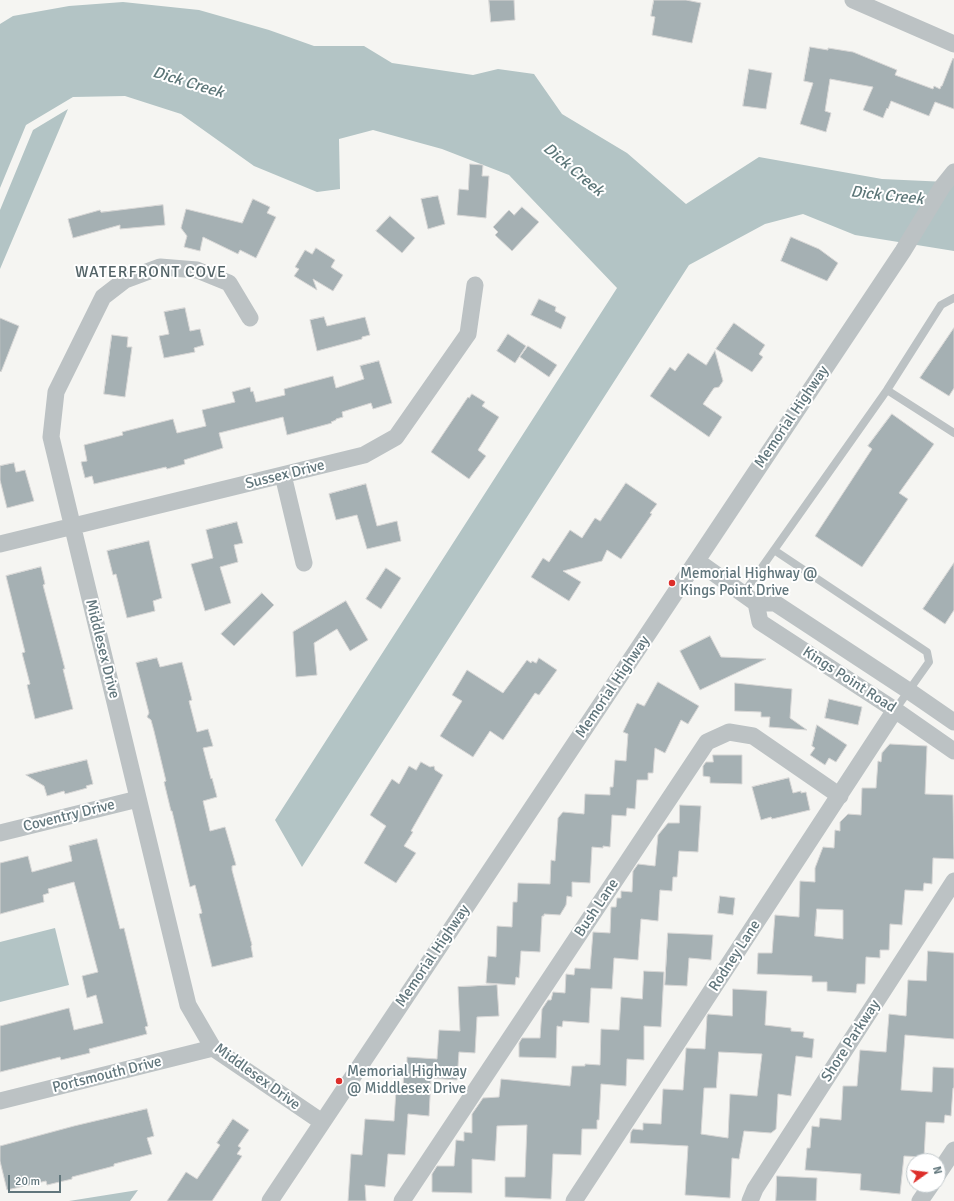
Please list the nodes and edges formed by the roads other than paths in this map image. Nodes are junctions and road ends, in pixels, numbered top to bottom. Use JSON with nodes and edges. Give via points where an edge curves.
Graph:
{"nodes":[{"id":1,"x":853,"y":0,"type":"edge"},
{"id":2,"x":954,"y":44,"type":"edge"},
{"id":3,"x":953,"y":173,"type":"edge"},
{"id":4,"x":475,"y":286,"type":"dead end"},
{"id":5,"x":954,"y":298,"type":"edge"},
{"id":6,"x":250,"y":318,"type":"dead end"},
{"id":7,"x":887,"y":390,"type":"junction"},
{"id":8,"x":954,"y":433,"type":"edge"},
{"id":9,"x":283,"y":476,"type":"junction"},
{"id":10,"x":72,"y":527,"type":"junction"},
{"id":11,"x":0,"y":544,"type":"edge"},
{"id":12,"x":774,"y":550,"type":"junction"},
{"id":13,"x":697,"y":561,"type":"junction"},
{"id":14,"x":304,"y":563,"type":"dead end"},
{"id":15,"x":749,"y":598,"type":"junction"},
{"id":16,"x":909,"y":691,"type":"junction"},
{"id":17,"x":895,"y":710,"type":"junction"},
{"id":18,"x":954,"y":722,"type":"edge"},
{"id":19,"x":954,"y":751,"type":"edge"},
{"id":20,"x":840,"y":796,"type":"junction"},
{"id":21,"x":138,"y":799,"type":"junction"},
{"id":22,"x":0,"y":833,"type":"edge"},
{"id":23,"x":954,"y":881,"type":"edge"},
{"id":24,"x":213,"y":1048,"type":"junction"},
{"id":25,"x":0,"y":1101,"type":"edge"},
{"id":26,"x":322,"y":1122,"type":"junction"},
{"id":27,"x":954,"y":1150,"type":"edge"},
{"id":28,"x":946,"y":1162,"type":"edge"},
{"id":29,"x":270,"y":1201,"type":"edge"},
{"id":30,"x":402,"y":1201,"type":"edge"},
{"id":31,"x":574,"y":1201,"type":"edge"},
{"id":32,"x":750,"y":1201,"type":"edge"}],
"edges":[{"from":1,"to":2,"type":"street"},
{"from":3,"to":13,"type":"street","name":"Memorial Highway"},
{"from":4,"to":9,"type":"street","name":"Sussex Drive","via":[[468,334],[396,438],[364,455]]},
{"from":5,"to":7,"type":"lane","via":[[941,305]]},
{"from":6,"to":10,"type":"street","name":"Middlesex Drive","via":[[229,283],[197,270],[160,267],[125,280],[104,297],[56,392],[51,437]]},
{"from":7,"to":8,"type":"lane"},
{"from":7,"to":12,"type":"lane"},
{"from":9,"to":10,"type":"street","name":"Sussex Drive"},
{"from":9,"to":14,"type":"street"},
{"from":10,"to":11,"type":"street","name":"Sussex Drive"},
{"from":10,"to":21,"type":"street","name":"Middlesex Drive"},
{"from":12,"to":15,"type":"lane"},
{"from":12,"to":16,"type":"lane","via":[[927,652],[928,662]]},
{"from":13,"to":15,"type":"street"},
{"from":13,"to":26,"type":"street","name":"Memorial Highway"},
{"from":15,"to":16,"type":"street","name":"Kings Point Road","via":[[775,603]]},
{"from":15,"to":17,"type":"street","name":"Kings Point Road","via":[[760,622]]},
{"from":16,"to":17,"type":"lane"},
{"from":16,"to":18,"type":"street","name":"Kings Point Road"},
{"from":17,"to":19,"type":"street","name":"Kings Point Road"},
{"from":17,"to":20,"type":"street","name":"Rodney Lane"},
{"from":20,"to":30,"type":"street","name":"Bush Lane","via":[[753,736],[729,732],[707,742]]},
{"from":20,"to":31,"type":"street","name":"Rodney Lane"},
{"from":21,"to":22,"type":"street","name":"Coventry Drive"},
{"from":21,"to":24,"type":"street","name":"Middlesex Drive","via":[[188,1005]]},
{"from":23,"to":32,"type":"street","name":"Shore Parkway","via":[[755,1189]]},
{"from":24,"to":25,"type":"street","name":"Portsmouth Drive"},
{"from":24,"to":26,"type":"street","name":"Middlesex Drive"},
{"from":26,"to":29,"type":"street","name":"Memorial Highway"},
{"from":27,"to":28,"type":"street"}]}
